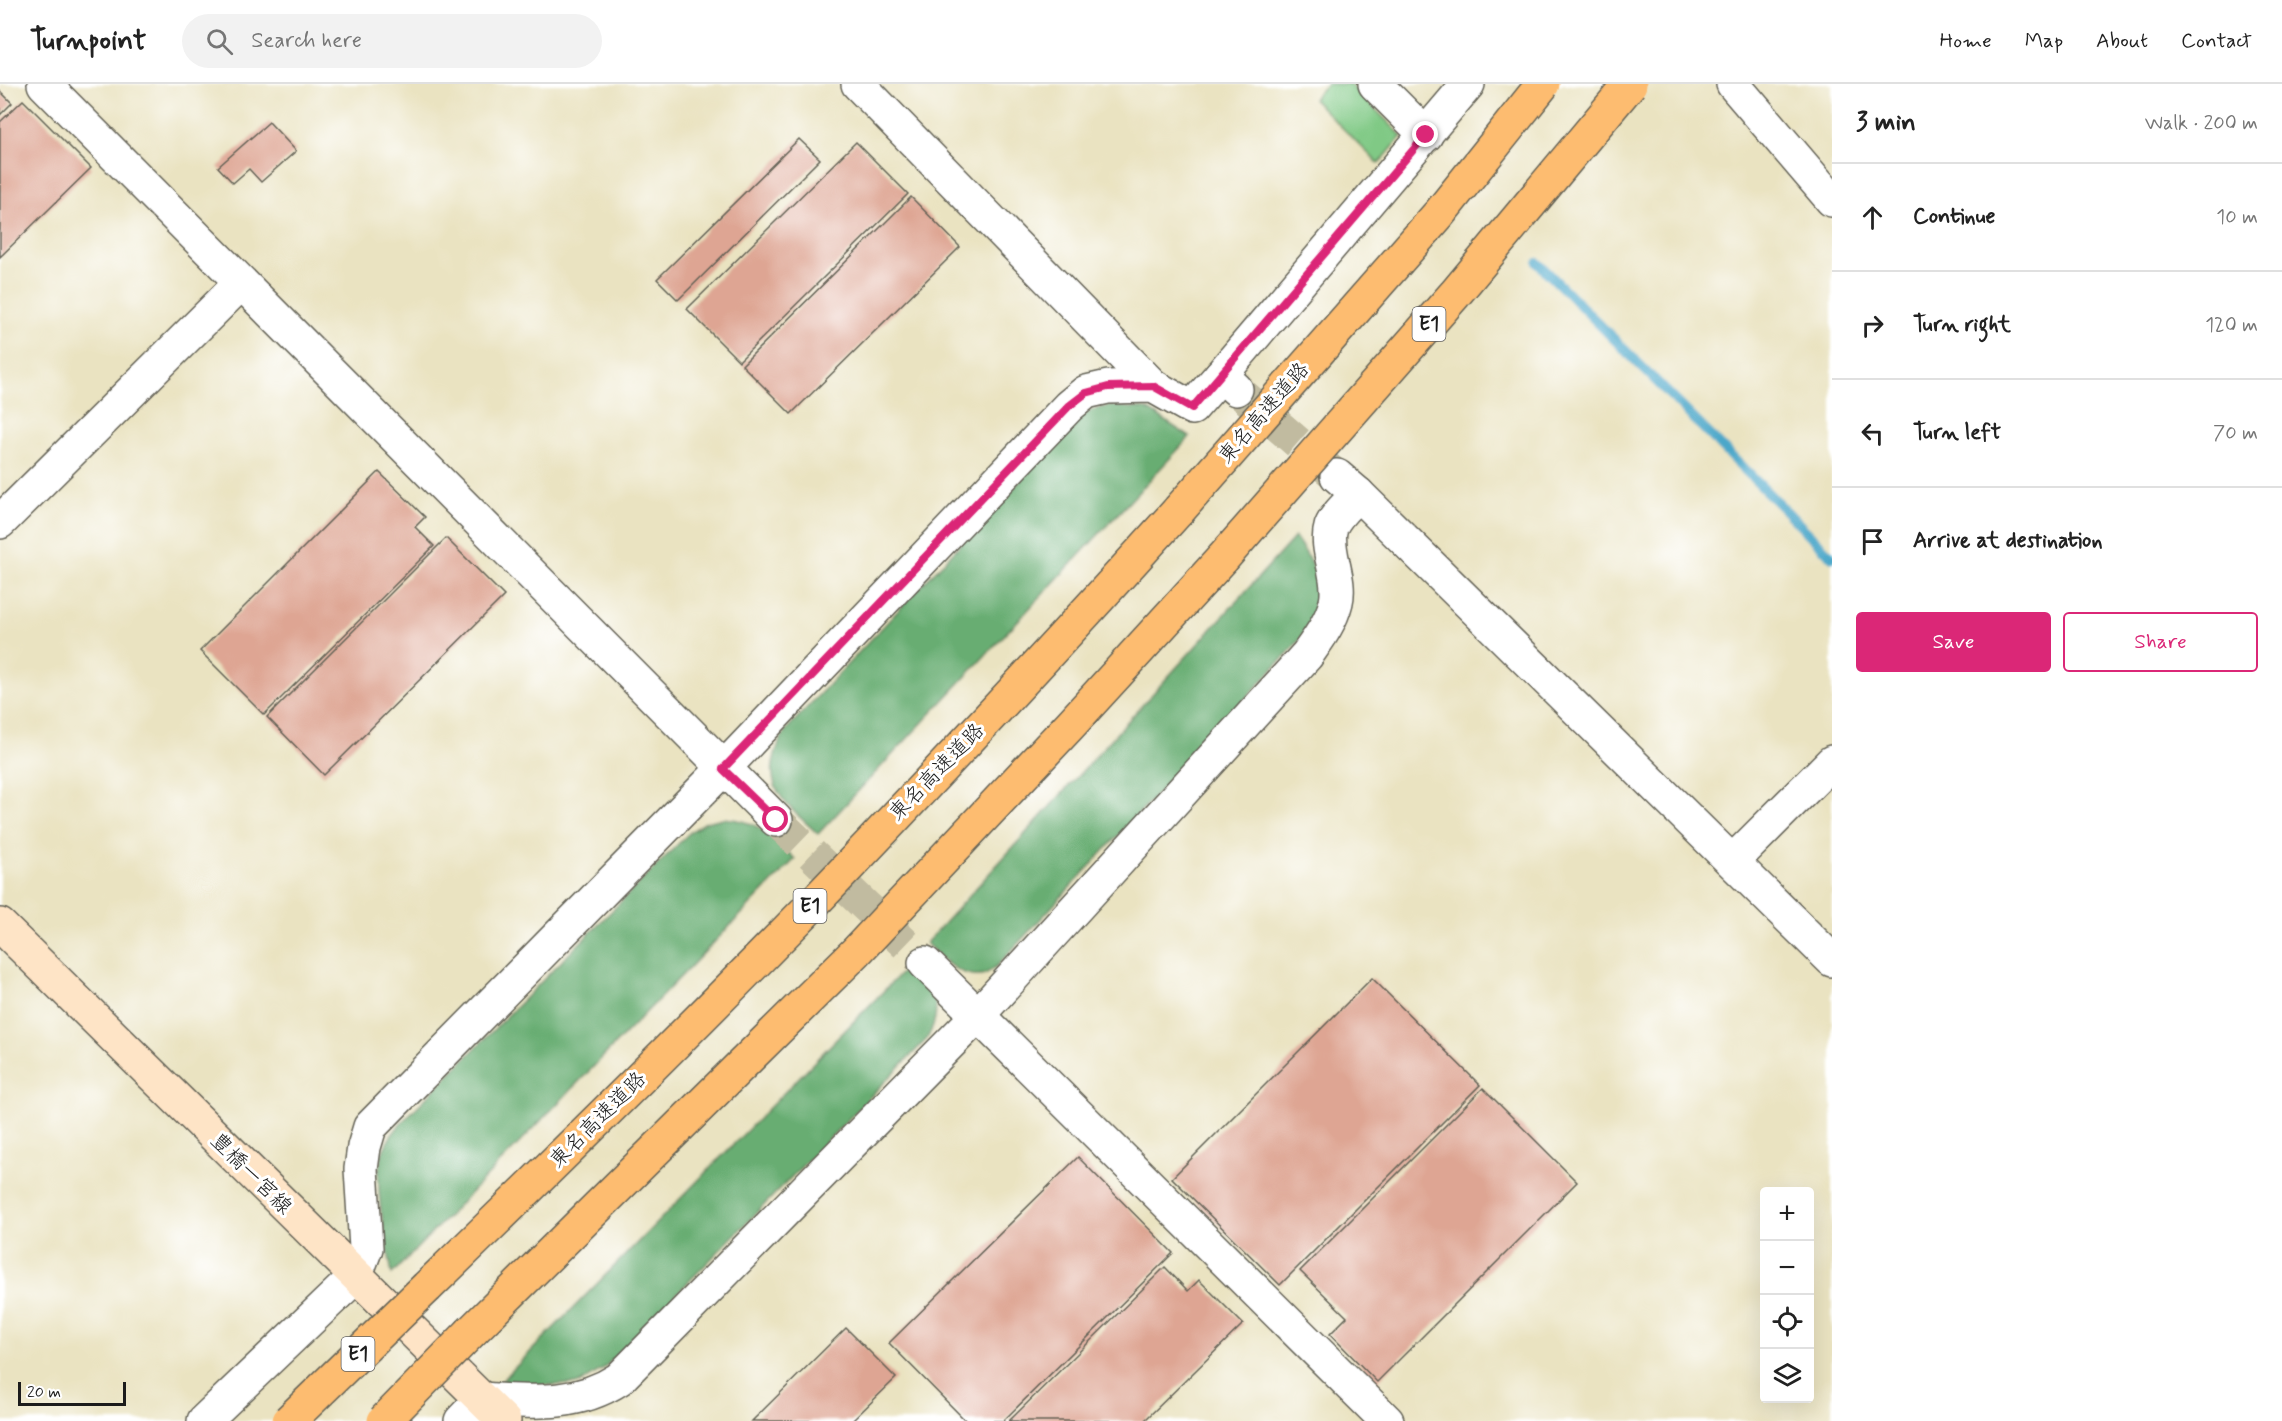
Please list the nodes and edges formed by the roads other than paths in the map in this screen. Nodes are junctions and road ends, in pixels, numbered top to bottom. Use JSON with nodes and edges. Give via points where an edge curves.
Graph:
{"nodes":[{"id":1,"x":44,"y":84,"type":"edge"},
{"id":2,"x":858,"y":84,"type":"edge"},
{"id":3,"x":1375,"y":84,"type":"edge"},
{"id":4,"x":1468,"y":84,"type":"edge"},
{"id":5,"x":1542,"y":84,"type":"edge"},
{"id":6,"x":1630,"y":84,"type":"edge"},
{"id":7,"x":1733,"y":84,"type":"edge"},
{"id":8,"x":1426,"y":135,"type":"junction"},
{"id":9,"x":1832,"y":200,"type":"edge"},
{"id":10,"x":241,"y":283,"type":"junction"},
{"id":11,"x":1153,"y":386,"type":"junction"},
{"id":12,"x":0,"y":522,"type":"edge"},
{"id":13,"x":1832,"y":762,"type":"edge"},
{"id":14,"x":723,"y":769,"type":"junction"},
{"id":15,"x":776,"y":820,"type":"tunnel mouth"},
{"id":16,"x":1733,"y":861,"type":"junction"},
{"id":17,"x":0,"y":926,"type":"edge"},
{"id":18,"x":1832,"y":960,"type":"edge"},
{"id":19,"x":925,"y":963,"type":"tunnel mouth"},
{"id":20,"x":979,"y":1014,"type":"junction"},
{"id":21,"x":355,"y":1277,"type":"junction"},
{"id":22,"x":471,"y":1332,"type":"junction"},
{"id":23,"x":482,"y":1414,"type":"edge"},
{"id":24,"x":204,"y":1421,"type":"edge"},
{"id":25,"x":289,"y":1421,"type":"edge"},
{"id":26,"x":384,"y":1421,"type":"edge"},
{"id":27,"x":400,"y":1421,"type":"edge"},
{"id":28,"x":1387,"y":1421,"type":"edge"}],
"edges":[{"from":1,"to":10,"type":"street"},
{"from":2,"to":11,"type":"street"},
{"from":3,"to":8,"type":"street"},
{"from":4,"to":8,"type":"street"},
{"from":5,"to":25,"type":"highway","name":"東名高速道路","number":"E1","bridge":true,"via":[[1439,214],[1026,679],[804,913],[555,1163]]},
{"from":6,"to":22,"type":"highway","number":"E1","bridge":true,"via":[[1455,294],[1071,724],[856,952]]},
{"from":7,"to":9,"type":"street"},
{"from":8,"to":11,"type":"street","via":[[1228,382],[1192,408]]},
{"from":10,"to":12,"type":"street"},
{"from":10,"to":14,"type":"street"},
{"from":11,"to":14,"type":"street","via":[[1108,387],[1086,393],[1069,406]]},
{"from":13,"to":16,"type":"street"},
{"from":14,"to":15,"type":"street"},
{"from":14,"to":21,"type":"street","via":[[370,1127],[361,1169],[366,1248]]},
{"from":16,"to":18,"type":"street"},
{"from":16,"to":20,"type":"street","via":[[1347,485],[1331,528],[1337,600],[1329,623],[1307,655]]},
{"from":17,"to":21,"type":"main road","name":"豊橋一宮線"},
{"from":19,"to":20,"type":"street"},
{"from":20,"to":23,"type":"street","via":[[619,1379],[581,1397]]},
{"from":20,"to":28,"type":"street"},
{"from":21,"to":23,"type":"main road","name":"豊橋一宮線"},
{"from":21,"to":24,"type":"street"},
{"from":22,"to":26,"type":"highway","number":"E1","bridge":true},
{"from":22,"to":27,"type":"highway","bridge":true}]}
